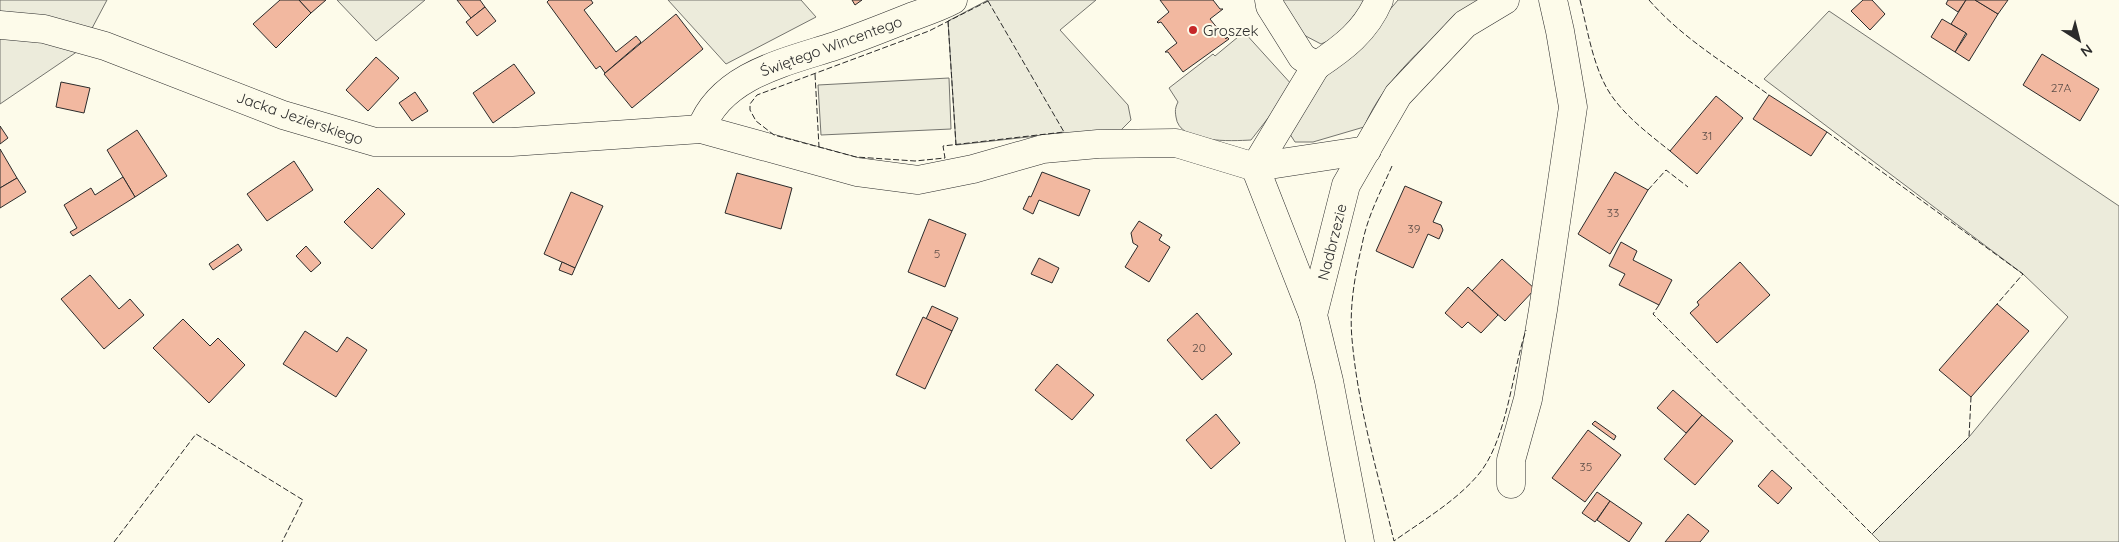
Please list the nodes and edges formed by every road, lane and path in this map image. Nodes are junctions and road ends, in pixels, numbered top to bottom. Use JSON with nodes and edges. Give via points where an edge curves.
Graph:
{"nodes":[{"id":1,"x":953,"y":0,"type":"edge"},
{"id":2,"x":1269,"y":0,"type":"edge"},
{"id":3,"x":1379,"y":0,"type":"edge"},
{"id":4,"x":1505,"y":0,"type":"edge"},
{"id":5,"x":1553,"y":0,"type":"edge"},
{"id":6,"x":0,"y":25,"type":"edge"},
{"id":7,"x":1316,"y":66,"type":"junction"},
{"id":8,"x":700,"y":129,"type":"junction"},
{"id":9,"x":1367,"y":150,"type":"junction"},
{"id":10,"x":1255,"y":166,"type":"junction"},
{"id":11,"x":1313,"y":315,"type":"junction"},
{"id":12,"x":1511,"y":484,"type":"dead end"},
{"id":13,"x":1360,"y":542,"type":"edge"}],
"edges":[{"from":1,"to":8,"type":"street","name":"Świętego Wincentego","via":[[761,70],[717,101],[706,113]]},
{"from":2,"to":7,"type":"street","via":[[1302,57]]},
{"from":3,"to":7,"type":"street","via":[[1356,36]]},
{"from":4,"to":9,"type":"street","name":"Nadbrzezie","via":[[1465,24],[1398,95]]},
{"from":5,"to":12,"type":"street","via":[[1573,107],[1528,399],[1511,460]]},
{"from":6,"to":8,"type":"street","name":"Jacka Jezierskiego","via":[[44,29],[105,46],[283,115],[375,142],[512,142]]},
{"from":7,"to":10,"type":"street"},
{"from":8,"to":10,"type":"street","name":"Jacka Jezierskiego","via":[[857,172],[918,180],[973,169],[1043,149],[1098,144],[1176,143]]},
{"from":9,"to":10,"type":"street"},
{"from":9,"to":11,"type":"street","name":"Nadbrzezie","via":[[1346,185]]},
{"from":10,"to":11,"type":"street"},
{"from":11,"to":13,"type":"street","name":"Nadbrzezie"}]}
